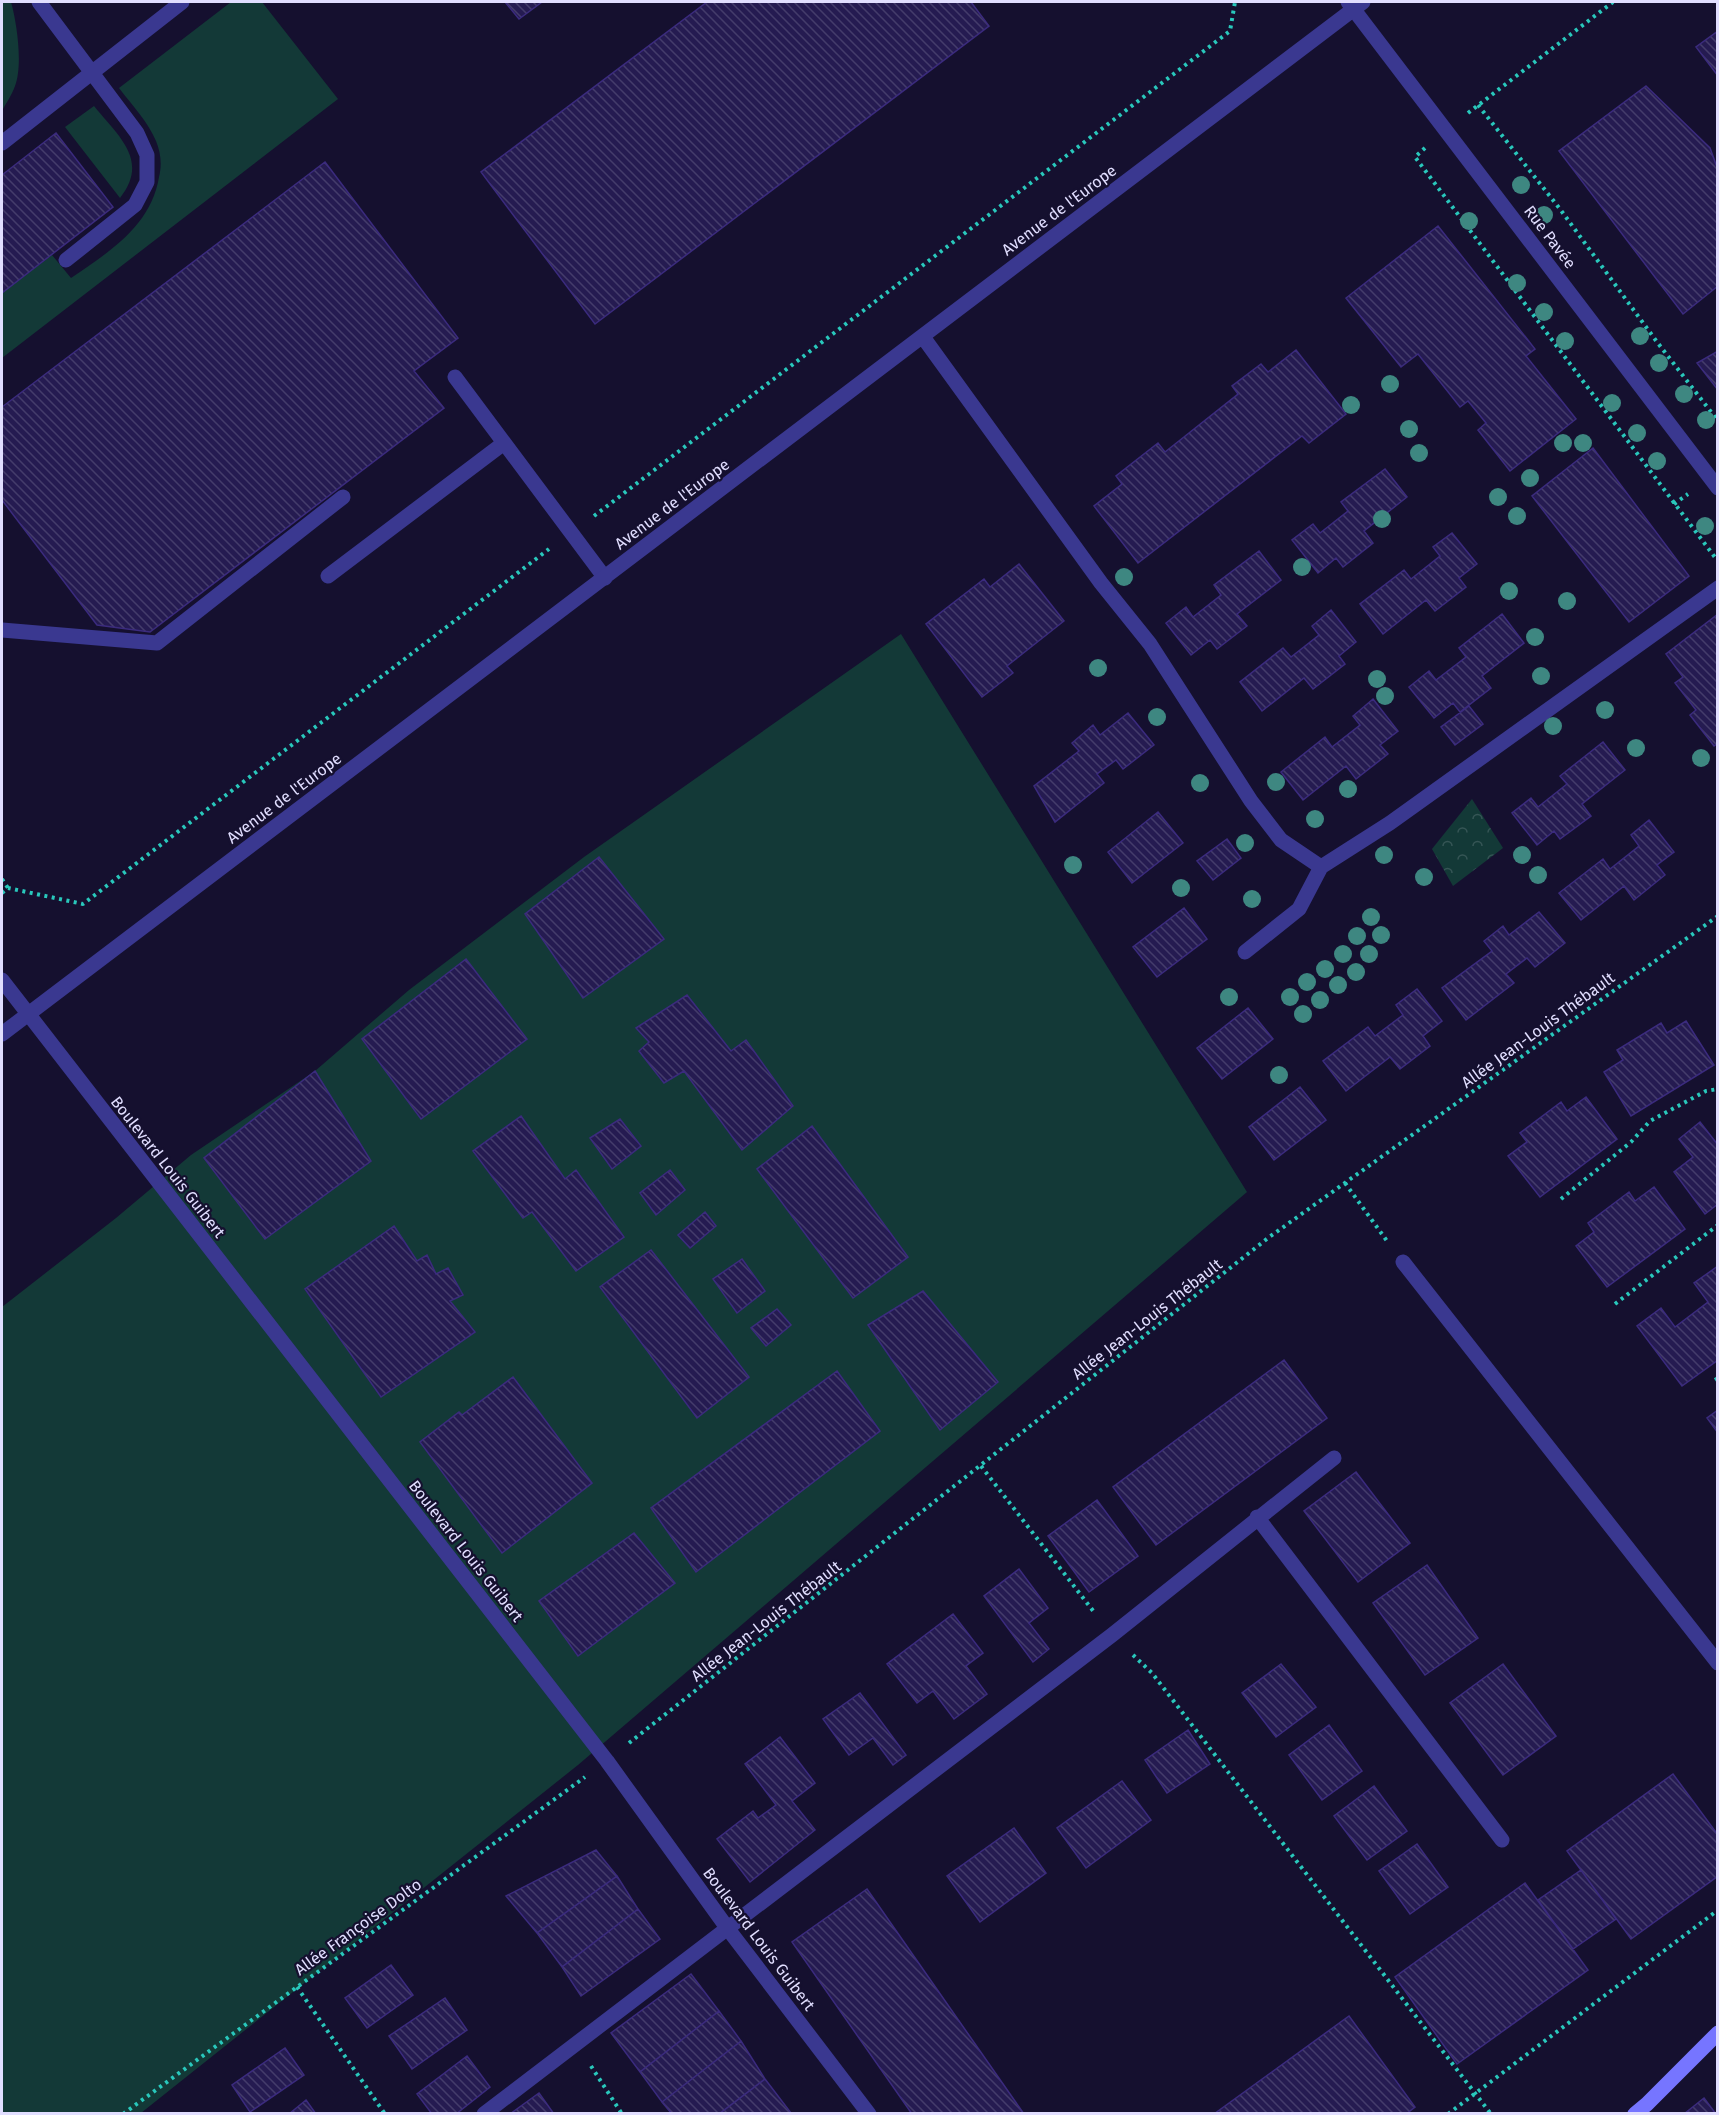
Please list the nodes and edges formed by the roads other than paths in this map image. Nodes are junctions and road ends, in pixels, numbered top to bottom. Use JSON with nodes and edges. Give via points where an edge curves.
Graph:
{"nodes":[{"id":1,"x":39,"y":2,"type":"edge"},
{"id":2,"x":182,"y":2,"type":"edge"},
{"id":3,"x":1355,"y":4,"type":"edge"},
{"id":4,"x":93,"y":72,"type":"junction"},
{"id":5,"x":2,"y":143,"type":"edge"},
{"id":6,"x":66,"y":260,"type":"dead end"},
{"id":7,"x":922,"y":337,"type":"junction"},
{"id":8,"x":455,"y":378,"type":"dead end"},
{"id":9,"x":504,"y":443,"type":"junction"},
{"id":10,"x":1718,"y":488,"type":"edge"},
{"id":11,"x":343,"y":497,"type":"dead end"},
{"id":12,"x":328,"y":576,"type":"dead end"},
{"id":13,"x":605,"y":578,"type":"junction"},
{"id":14,"x":1718,"y":588,"type":"edge"},
{"id":15,"x":2,"y":630,"type":"edge"},
{"id":16,"x":1321,"y":867,"type":"junction"},
{"id":17,"x":1245,"y":952,"type":"dead end"},
{"id":18,"x":2,"y":980,"type":"edge"},
{"id":19,"x":27,"y":1015,"type":"junction"},
{"id":20,"x":2,"y":1034,"type":"edge"},
{"id":21,"x":1403,"y":1262,"type":"road end"},
{"id":22,"x":1334,"y":1458,"type":"dead end"},
{"id":23,"x":1257,"y":1518,"type":"junction"},
{"id":24,"x":1718,"y":1663,"type":"edge"},
{"id":25,"x":1502,"y":1840,"type":"dead end"},
{"id":26,"x":728,"y":1929,"type":"junction"},
{"id":27,"x":1718,"y":2033,"type":"edge"},
{"id":28,"x":484,"y":2114,"type":"edge"},
{"id":29,"x":869,"y":2114,"type":"edge"},
{"id":30,"x":1635,"y":2114,"type":"edge"}],
"edges":[{"from":1,"to":4,"type":"street"},
{"from":2,"to":4,"type":"street"},
{"from":3,"to":7,"type":"street","name":"Avenue de l'Europe"},
{"from":3,"to":10,"type":"street","name":"Rue Pavée","via":[[1445,130]]},
{"from":4,"to":5,"type":"street"},
{"from":4,"to":6,"type":"street","via":[[137,133],[147,155],[147,182],[135,205]]},
{"from":7,"to":13,"type":"street","name":"Avenue de l'Europe"},
{"from":7,"to":16,"type":"street","via":[[1150,644],[1251,801],[1281,840]]},
{"from":8,"to":9,"type":"street"},
{"from":9,"to":12,"type":"street"},
{"from":9,"to":13,"type":"street"},
{"from":11,"to":15,"type":"street","via":[[157,643]]},
{"from":13,"to":19,"type":"street","name":"Avenue de l'Europe"},
{"from":14,"to":16,"type":"street","via":[[1390,823]]},
{"from":16,"to":17,"type":"street","via":[[1299,909]]},
{"from":18,"to":19,"type":"street","name":"Boulevard Louis Guibert"},
{"from":19,"to":20,"type":"street","name":"Avenue de l'Europe"},
{"from":19,"to":26,"type":"street","name":"Boulevard Louis Guibert","via":[[607,1761]]},
{"from":21,"to":24,"type":"street"},
{"from":22,"to":23,"type":"street"},
{"from":23,"to":25,"type":"street"},
{"from":23,"to":26,"type":"street","via":[[1112,1635]]},
{"from":26,"to":28,"type":"street"},
{"from":26,"to":29,"type":"street","name":"Boulevard Louis Guibert"},
{"from":27,"to":30,"type":"main road"}]}
